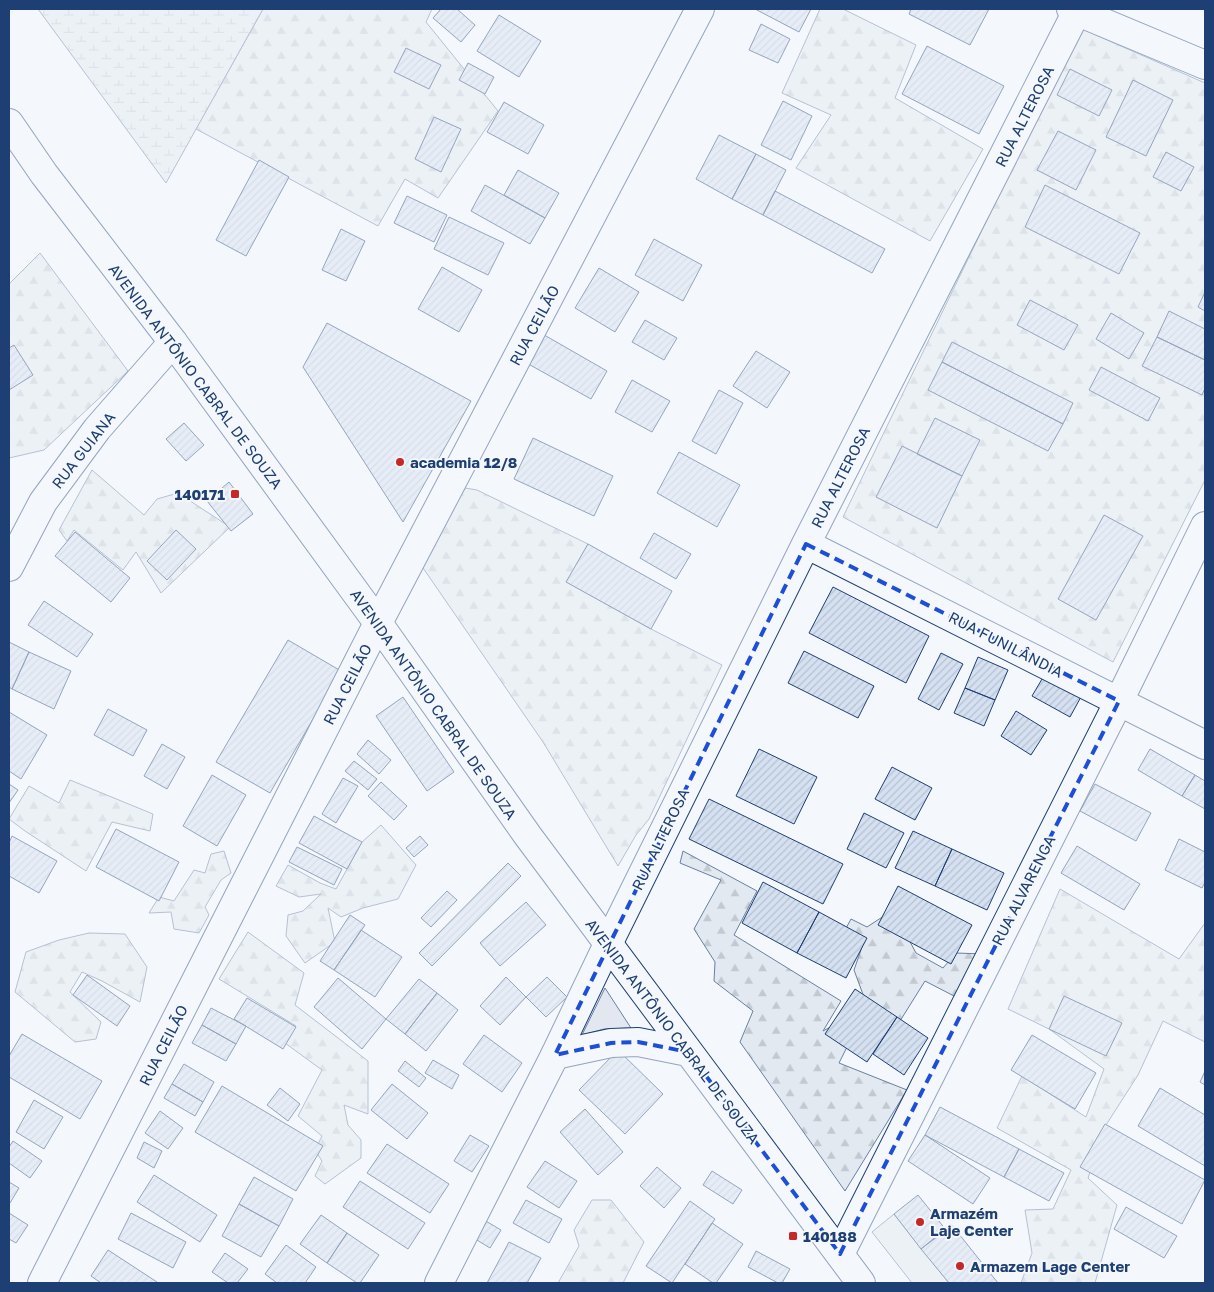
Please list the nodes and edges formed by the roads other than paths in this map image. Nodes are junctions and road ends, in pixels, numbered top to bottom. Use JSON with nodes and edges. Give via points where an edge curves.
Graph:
{"nodes":[{"id":1,"x":700,"y":9,"type":"edge"},
{"id":2,"x":1074,"y":10,"type":"edge"},
{"id":3,"x":1205,"y":66,"type":"edge"},
{"id":4,"x":9,"y":123,"type":"edge"},
{"id":5,"x":173,"y":342,"type":"junction"},
{"id":6,"x":1205,"y":526,"type":"edge"},
{"id":7,"x":806,"y":544,"type":"junction"},
{"id":8,"x":9,"y":567,"type":"edge"},
{"id":9,"x":378,"y":623,"type":"junction"},
{"id":10,"x":1119,"y":701,"type":"junction"},
{"id":11,"x":1205,"y":745,"type":"edge"},
{"id":12,"x":608,"y":944,"type":"junction"},
{"id":13,"x":688,"y":1052,"type":"junction"},
{"id":14,"x":555,"y":1055,"type":"junction"},
{"id":15,"x":840,"y":1254,"type":"junction"},
{"id":16,"x":42,"y":1283,"type":"edge"},
{"id":17,"x":439,"y":1283,"type":"edge"},
{"id":18,"x":861,"y":1283,"type":"edge"}],
"edges":[{"from":1,"to":9,"type":"street","name":"RUA CEILÃO"},
{"from":2,"to":3,"type":"street"},
{"from":2,"to":7,"type":"street","name":"RUA ALTEROSA"},
{"from":4,"to":5,"type":"street","name":"AVENIDA ANTÔNIO CABRAL DE SOUZA","via":[[44,174]]},
{"from":5,"to":8,"type":"street","name":"RUA GUIANA","via":[[97,429],[43,502]]},
{"from":5,"to":9,"type":"street","name":"AVENIDA ANTÔNIO CABRAL DE SOUZA"},
{"from":6,"to":10,"type":"street","name":"RUA ALVARENGA"},
{"from":7,"to":10,"type":"street","name":"RUA FUNILÂNDIA"},
{"from":7,"to":12,"type":"street","name":"RUA ALTEROSA"},
{"from":9,"to":12,"type":"street","name":"AVENIDA ANTÔNIO CABRAL DE SOUZA"},
{"from":9,"to":16,"type":"street","name":"RUA CEILÃO"},
{"from":10,"to":11,"type":"street","name":"RUA FUNILÂNDIA"},
{"from":10,"to":15,"type":"street","name":"RUA ALVARENGA"},
{"from":12,"to":13,"type":"street","name":"AVENIDA ANTÔNIO CABRAL DE SOUZA"},
{"from":12,"to":14,"type":"street","name":"RUA ALTEROSA"},
{"from":13,"to":14,"type":"street","via":[[638,1042],[611,1042]]},
{"from":13,"to":15,"type":"street","name":"AVENIDA ANTÔNIO CABRAL DE SOUZA"},
{"from":14,"to":17,"type":"street","name":"RUA ALTEROSA"},
{"from":15,"to":18,"type":"street","name":"AVENIDA ANTÔNIO CABRAL DE SOUZA"}]}
